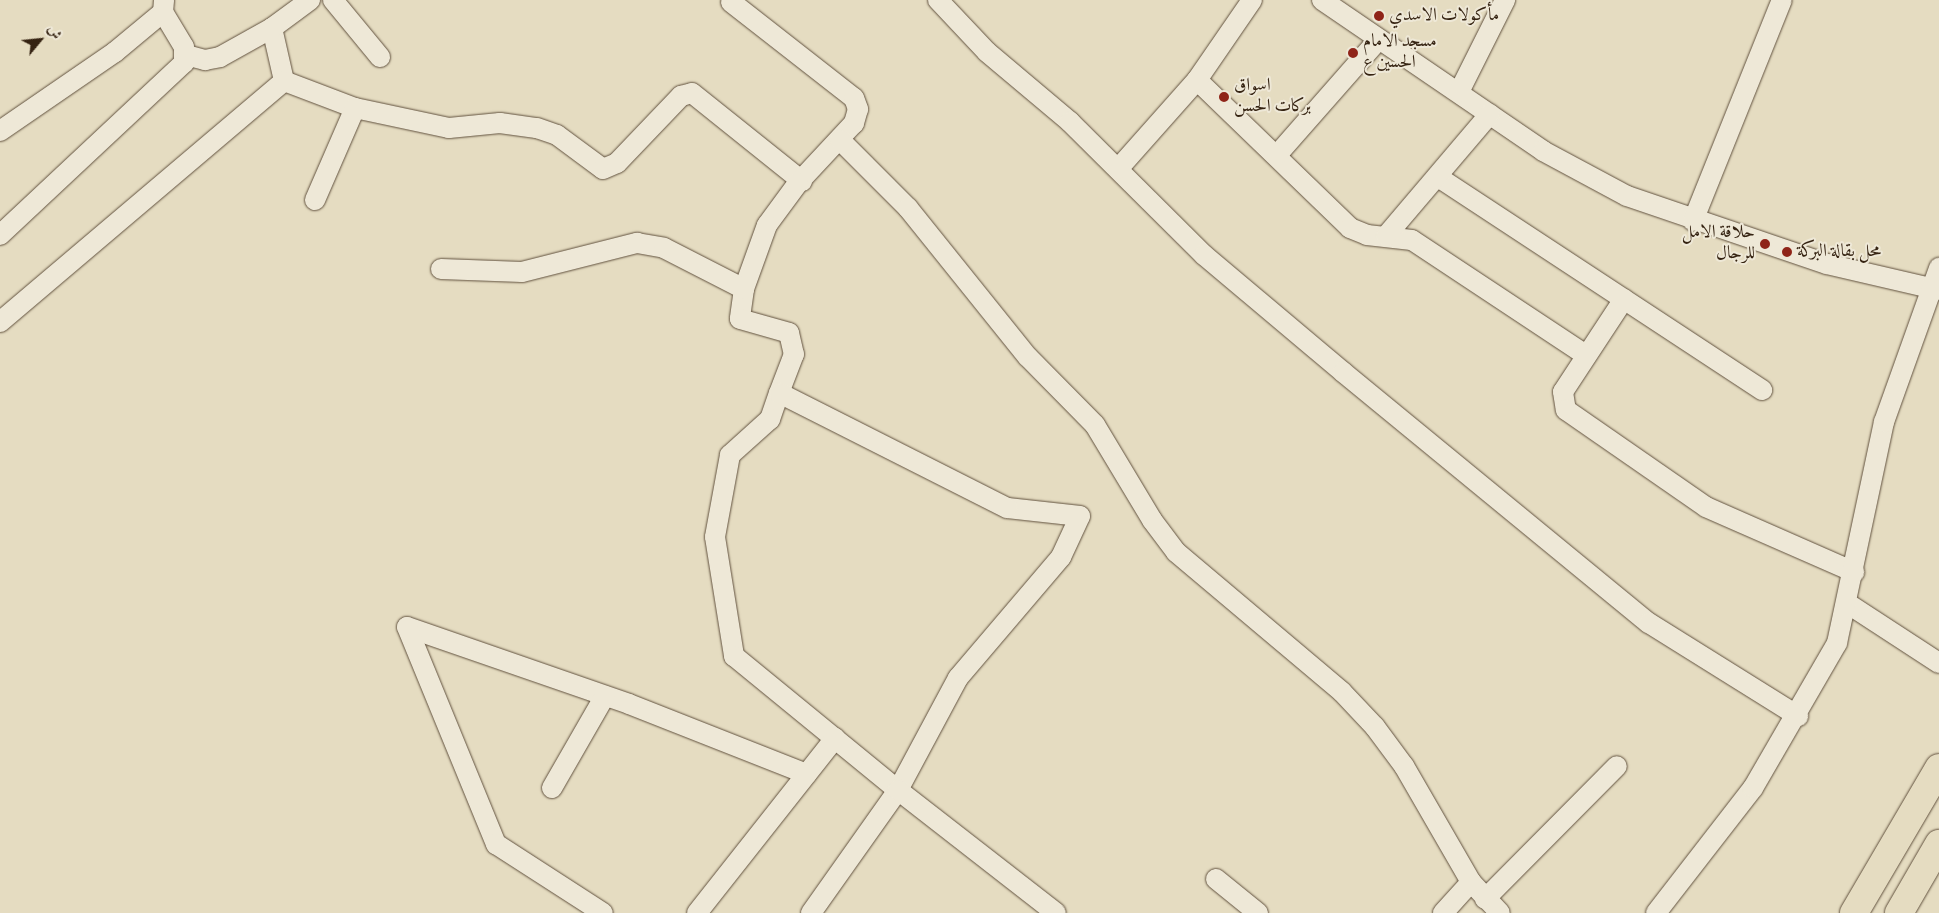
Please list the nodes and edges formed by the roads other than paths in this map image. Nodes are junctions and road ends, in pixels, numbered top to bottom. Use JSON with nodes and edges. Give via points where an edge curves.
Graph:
{"nodes":[{"id":1,"x":310,"y":0,"type":"edge"},
{"id":2,"x":333,"y":0,"type":"edge"},
{"id":3,"x":938,"y":0,"type":"edge"},
{"id":4,"x":1252,"y":0,"type":"edge"},
{"id":5,"x":1322,"y":0,"type":"edge"},
{"id":6,"x":1505,"y":0,"type":"edge"},
{"id":7,"x":1782,"y":0,"type":"edge"},
{"id":8,"x":731,"y":2,"type":"dead end"},
{"id":9,"x":163,"y":6,"type":"edge"},
{"id":10,"x":272,"y":28,"type":"junction"},
{"id":11,"x":1379,"y":39,"type":"junction"},
{"id":12,"x":186,"y":56,"type":"junction"},
{"id":13,"x":380,"y":56,"type":"dead end"},
{"id":14,"x":1197,"y":80,"type":"junction"},
{"id":15,"x":284,"y":81,"type":"junction"},
{"id":16,"x":1459,"y":92,"type":"junction"},
{"id":17,"x":355,"y":108,"type":"junction"},
{"id":18,"x":1490,"y":114,"type":"junction"},
{"id":19,"x":0,"y":131,"type":"edge"},
{"id":20,"x":840,"y":140,"type":"junction"},
{"id":21,"x":1277,"y":155,"type":"junction"},
{"id":22,"x":1118,"y":169,"type":"junction"},
{"id":23,"x":1438,"y":177,"type":"junction"},
{"id":24,"x":802,"y":181,"type":"junction"},
{"id":25,"x":315,"y":200,"type":"dead end"},
{"id":26,"x":1693,"y":221,"type":"junction"},
{"id":27,"x":0,"y":235,"type":"edge"},
{"id":28,"x":1386,"y":236,"type":"junction"},
{"id":29,"x":1939,"y":268,"type":"edge"},
{"id":30,"x":441,"y":269,"type":"dead end"},
{"id":31,"x":744,"y":289,"type":"junction"},
{"id":32,"x":1935,"y":289,"type":"edge"},
{"id":33,"x":1624,"y":299,"type":"junction"},
{"id":34,"x":0,"y":322,"type":"edge"},
{"id":35,"x":1586,"y":355,"type":"junction"},
{"id":36,"x":1762,"y":390,"type":"dead end"},
{"id":37,"x":779,"y":393,"type":"junction"},
{"id":38,"x":1854,"y":572,"type":"junction"},
{"id":39,"x":1847,"y":603,"type":"junction"},
{"id":40,"x":1939,"y":663,"type":"edge"},
{"id":41,"x":605,"y":696,"type":"junction"},
{"id":42,"x":1798,"y":716,"type":"junction"},
{"id":43,"x":835,"y":738,"type":"junction"},
{"id":44,"x":1617,"y":766,"type":"dead end"},
{"id":45,"x":1939,"y":768,"type":"edge"},
{"id":46,"x":807,"y":774,"type":"junction"},
{"id":47,"x":552,"y":788,"type":"dead end"},
{"id":48,"x":898,"y":790,"type":"junction"},
{"id":49,"x":1939,"y":844,"type":"edge"},
{"id":50,"x":1216,"y":878,"type":"dead end"},
{"id":51,"x":1471,"y":882,"type":"junction"},
{"id":52,"x":1485,"y":899,"type":"junction"},
{"id":53,"x":592,"y":910,"type":"edge"},
{"id":54,"x":697,"y":913,"type":"edge"},
{"id":55,"x":811,"y":913,"type":"edge"},
{"id":56,"x":1056,"y":913,"type":"edge"},
{"id":57,"x":1258,"y":913,"type":"edge"},
{"id":58,"x":1444,"y":913,"type":"edge"},
{"id":59,"x":1500,"y":913,"type":"edge"},
{"id":60,"x":1656,"y":913,"type":"edge"},
{"id":61,"x":1854,"y":913,"type":"edge"},
{"id":62,"x":1899,"y":913,"type":"edge"}],
"edges":[{"from":1,"to":10,"type":"street"},
{"from":2,"to":13,"type":"street"},
{"from":3,"to":22,"type":"street","via":[[987,52]]},
{"from":4,"to":14,"type":"street"},
{"from":5,"to":11,"type":"street"},
{"from":6,"to":16,"type":"street"},
{"from":7,"to":26,"type":"street"},
{"from":8,"to":20,"type":"street","via":[[854,98],[857,117]]},
{"from":9,"to":12,"type":"street"},
{"from":9,"to":19,"type":"street","via":[[115,52]]},
{"from":10,"to":12,"type":"street","via":[[220,57],[205,60]]},
{"from":10,"to":15,"type":"street"},
{"from":11,"to":16,"type":"street"},
{"from":11,"to":21,"type":"street"},
{"from":12,"to":27,"type":"street","via":[[184,63]]},
{"from":14,"to":21,"type":"street"},
{"from":14,"to":22,"type":"street"},
{"from":15,"to":17,"type":"street"},
{"from":15,"to":34,"type":"street"},
{"from":16,"to":18,"type":"street"},
{"from":17,"to":24,"type":"street","via":[[449,128],[500,124],[537,128],[557,135],[603,169],[617,163],[681,96],[692,93]]},
{"from":17,"to":25,"type":"street"},
{"from":18,"to":23,"type":"street"},
{"from":18,"to":26,"type":"street","via":[[1598,182]]},
{"from":20,"to":24,"type":"street"},
{"from":20,"to":51,"type":"street","via":[[908,208],[1028,357],[1095,425],[1152,520],[1176,552],[1342,692],[1375,728],[1404,766]]},
{"from":21,"to":28,"type":"street","via":[[1350,228]]},
{"from":22,"to":42,"type":"street","via":[[1226,274],[1628,607]]},
{"from":23,"to":28,"type":"street"},
{"from":23,"to":33,"type":"street"},
{"from":24,"to":31,"type":"street","via":[[759,240]]},
{"from":26,"to":32,"type":"street","via":[[1828,264]]},
{"from":28,"to":35,"type":"street","via":[[1404,236],[1420,244]]},
{"from":29,"to":32,"type":"street"},
{"from":30,"to":31,"type":"street","via":[[522,272],[638,243],[664,248]]},
{"from":31,"to":37,"type":"street","via":[[740,319],[789,333],[794,354]]},
{"from":32,"to":38,"type":"street","via":[[1884,422]]},
{"from":33,"to":35,"type":"street"},
{"from":33,"to":36,"type":"street"},
{"from":35,"to":38,"type":"street","via":[[1563,392],[1563,405],[1570,414],[1706,507]]},
{"from":37,"to":43,"type":"street","via":[[770,419],[730,455],[715,537],[734,656]]},
{"from":37,"to":48,"type":"street","via":[[1007,508],[1080,516],[1062,557],[958,678]]},
{"from":38,"to":39,"type":"street"},
{"from":39,"to":40,"type":"street"},
{"from":39,"to":42,"type":"street","via":[[1837,643]]},
{"from":41,"to":46,"type":"street"},
{"from":41,"to":47,"type":"street"},
{"from":41,"to":53,"type":"street","via":[[407,627],[496,844]]},
{"from":42,"to":60,"type":"street","via":[[1728,823]]},
{"from":43,"to":46,"type":"street"},
{"from":43,"to":48,"type":"street"},
{"from":44,"to":52,"type":"street"},
{"from":45,"to":61,"type":"main road"},
{"from":46,"to":54,"type":"street"},
{"from":48,"to":55,"type":"street"},
{"from":48,"to":56,"type":"street"},
{"from":49,"to":62,"type":"main road"},
{"from":50,"to":57,"type":"street"},
{"from":51,"to":52,"type":"street"},
{"from":51,"to":58,"type":"street"},
{"from":52,"to":59,"type":"street"}]}
